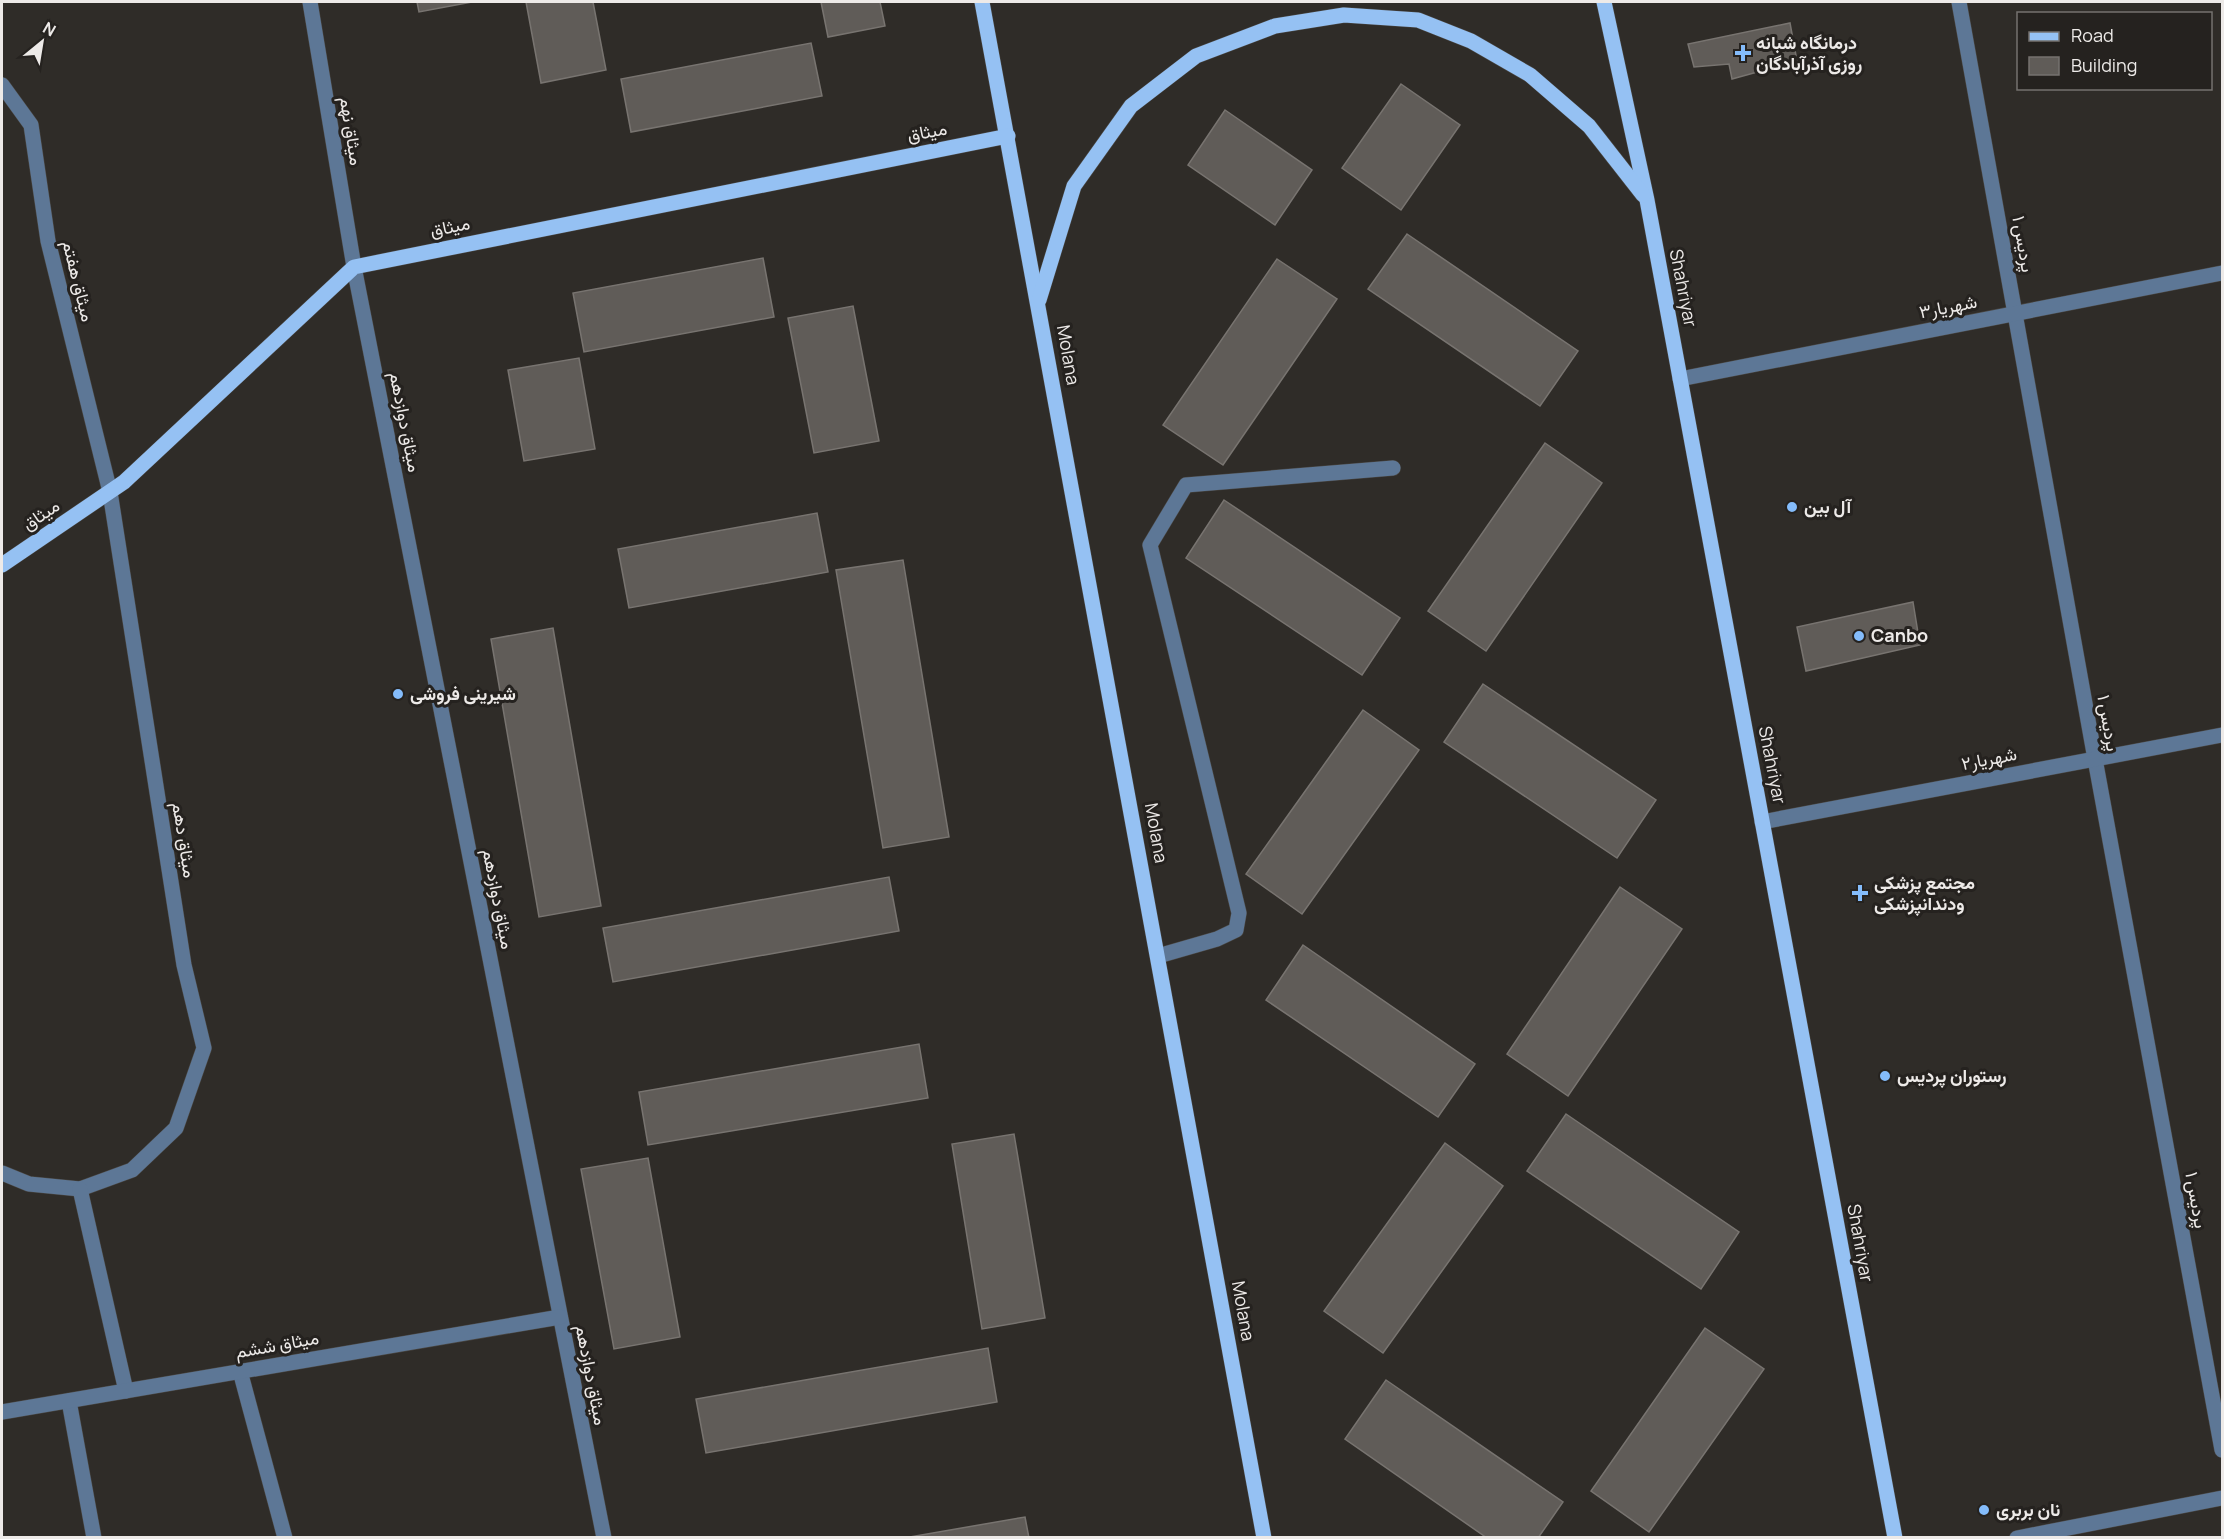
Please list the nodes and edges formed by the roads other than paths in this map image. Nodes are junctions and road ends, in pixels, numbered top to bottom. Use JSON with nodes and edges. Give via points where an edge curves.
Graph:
{"nodes":[{"id":1,"x":310,"y":2,"type":"edge"},
{"id":2,"x":982,"y":2,"type":"edge"},
{"id":3,"x":1604,"y":2,"type":"edge"},
{"id":4,"x":1959,"y":2,"type":"edge"},
{"id":5,"x":2,"y":85,"type":"edge"},
{"id":6,"x":1008,"y":136,"type":"junction"},
{"id":7,"x":1647,"y":200,"type":"junction"},
{"id":8,"x":354,"y":267,"type":"junction"},
{"id":9,"x":2223,"y":273,"type":"edge"},
{"id":10,"x":1038,"y":302,"type":"junction"},
{"id":11,"x":2015,"y":314,"type":"junction"},
{"id":12,"x":1680,"y":379,"type":"junction"},
{"id":13,"x":1393,"y":468,"type":"dead end"},
{"id":14,"x":110,"y":492,"type":"junction"},
{"id":15,"x":2,"y":565,"type":"edge"},
{"id":16,"x":2223,"y":735,"type":"edge"},
{"id":17,"x":2095,"y":759,"type":"junction"},
{"id":18,"x":1762,"y":822,"type":"junction"},
{"id":19,"x":1158,"y":956,"type":"junction"},
{"id":20,"x":2,"y":1173,"type":"edge"},
{"id":21,"x":81,"y":1189,"type":"junction"},
{"id":22,"x":560,"y":1317,"type":"junction"},
{"id":23,"x":240,"y":1371,"type":"junction"},
{"id":24,"x":126,"y":1391,"type":"junction"},
{"id":25,"x":69,"y":1401,"type":"junction"},
{"id":26,"x":2,"y":1412,"type":"edge"},
{"id":27,"x":2223,"y":1450,"type":"edge"},
{"id":28,"x":2223,"y":1498,"type":"edge"},
{"id":29,"x":94,"y":1538,"type":"edge"},
{"id":30,"x":285,"y":1538,"type":"edge"},
{"id":31,"x":604,"y":1538,"type":"edge"},
{"id":32,"x":1264,"y":1538,"type":"edge"},
{"id":33,"x":1895,"y":1538,"type":"edge"},
{"id":34,"x":2017,"y":1538,"type":"edge"}],
"edges":[{"from":1,"to":8,"type":"street","name":"میثاق نهم"},
{"from":2,"to":6,"type":"main road","name":"Molana"},
{"from":3,"to":7,"type":"main road","name":"Shahriyar"},
{"from":4,"to":11,"type":"street","name":"پردیس ۱"},
{"from":5,"to":14,"type":"street","name":"میثاق هفتم","via":[[31,125],[48,241]]},
{"from":6,"to":8,"type":"main road","name":"میثاق"},
{"from":6,"to":10,"type":"main road","name":"Molana"},
{"from":7,"to":10,"type":"main road","via":[[1589,126],[1530,75],[1471,41],[1418,20],[1344,15],[1275,26],[1196,56],[1131,106],[1074,186]]},
{"from":7,"to":12,"type":"main road","name":"Shahriyar"},
{"from":8,"to":14,"type":"main road","name":"میثاق"},
{"from":8,"to":22,"type":"street","name":"میثاق دوازدهم"},
{"from":9,"to":11,"type":"street","name":"شهریار۳"},
{"from":10,"to":19,"type":"main road","name":"Molana"},
{"from":11,"to":12,"type":"street","name":"شهریار۳"},
{"from":11,"to":17,"type":"street","name":"پردیس ۱"},
{"from":12,"to":18,"type":"main road","name":"Shahriyar"},
{"from":13,"to":19,"type":"street","via":[[1186,485],[1150,545],[1239,913],[1236,930]]},
{"from":14,"to":15,"type":"main road","name":"میثاق"},
{"from":14,"to":21,"type":"street","name":"میثاق دهم","via":[[184,965],[204,1048],[176,1128],[132,1170]]},
{"from":16,"to":17,"type":"street","name":"شهریار۲"},
{"from":17,"to":18,"type":"street","name":"شهریار۲"},
{"from":17,"to":27,"type":"street","name":"پردیس ۱"},
{"from":18,"to":33,"type":"main road","name":"Shahriyar"},
{"from":19,"to":32,"type":"main road","name":"Molana"},
{"from":20,"to":21,"type":"street","via":[[28,1184]]},
{"from":21,"to":24,"type":"street"},
{"from":22,"to":23,"type":"street","name":"میثاق ششم"},
{"from":22,"to":31,"type":"street","name":"میثاق دوازدهم"},
{"from":23,"to":24,"type":"street","name":"میثاق ششم"},
{"from":23,"to":30,"type":"street"},
{"from":24,"to":25,"type":"street","name":"میثاق ششم"},
{"from":25,"to":26,"type":"street","name":"میثاق ششم"},
{"from":25,"to":29,"type":"street"},
{"from":28,"to":34,"type":"street"}]}
